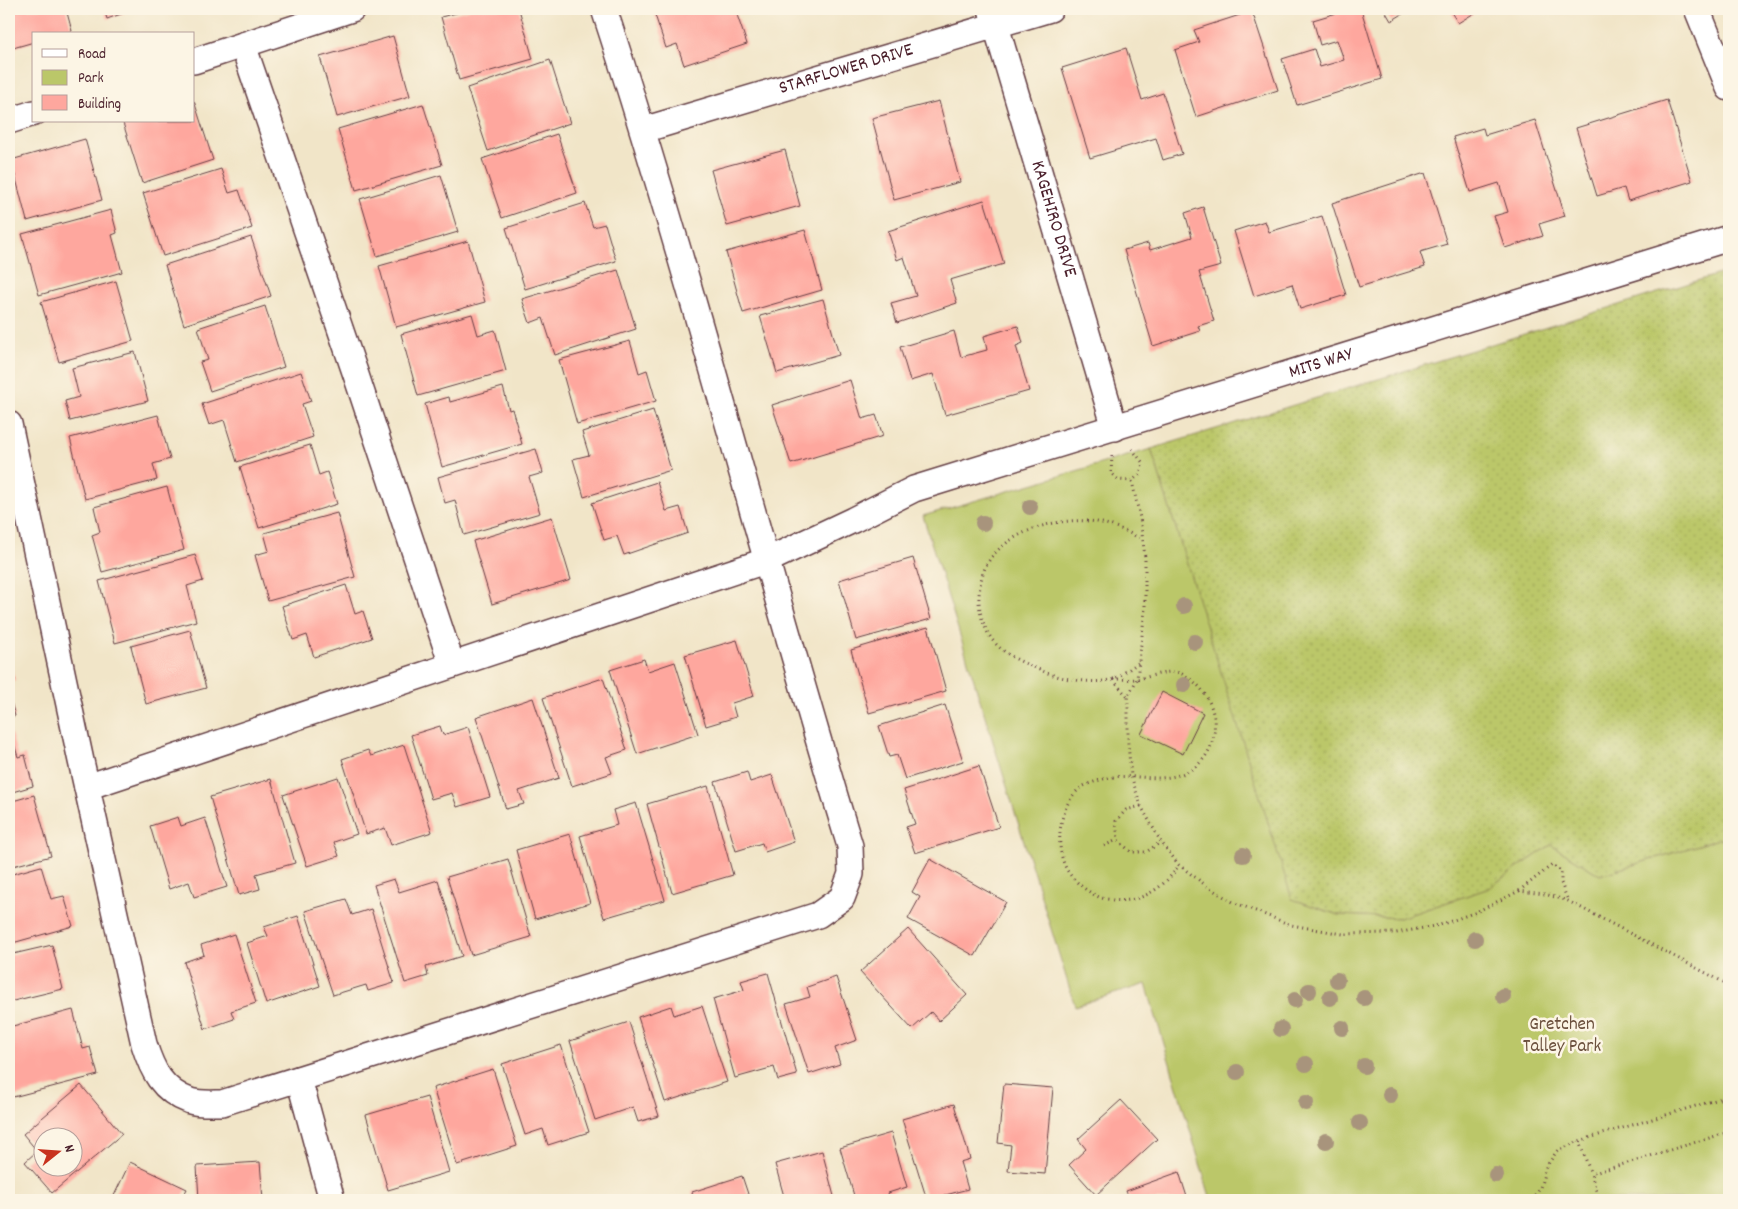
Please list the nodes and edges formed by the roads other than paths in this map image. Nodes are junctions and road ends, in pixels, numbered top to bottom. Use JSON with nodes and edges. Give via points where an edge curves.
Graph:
{"nodes":[{"id":1,"x":352,"y":9,"type":"edge"},
{"id":2,"x":604,"y":9,"type":"edge"},
{"id":3,"x":1050,"y":9,"type":"edge"},
{"id":4,"x":1698,"y":9,"type":"edge"},
{"id":5,"x":994,"y":17,"type":"edge"},
{"id":6,"x":243,"y":45,"type":"junction"},
{"id":7,"x":195,"y":61,"type":"edge"},
{"id":8,"x":1729,"y":88,"type":"edge"},
{"id":9,"x":32,"y":114,"type":"edge"},
{"id":10,"x":9,"y":121,"type":"edge"},
{"id":11,"x":643,"y":130,"type":"junction"},
{"id":12,"x":1729,"y":238,"type":"edge"},
{"id":13,"x":9,"y":424,"type":"edge"},
{"id":14,"x":1115,"y":428,"type":"junction"},
{"id":15,"x":768,"y":560,"type":"junction"},
{"id":16,"x":452,"y":665,"type":"junction"},
{"id":17,"x":87,"y":787,"type":"junction"},
{"id":18,"x":300,"y":1079,"type":"junction"},
{"id":19,"x":332,"y":1200,"type":"edge"}],
"edges":[{"from":1,"to":6,"type":"street"},
{"from":2,"to":11,"type":"street"},
{"from":3,"to":5,"type":"street","name":"STARFLOWER DRIVE"},
{"from":4,"to":8,"type":"street"},
{"from":5,"to":11,"type":"street","name":"STARFLOWER DRIVE"},
{"from":5,"to":14,"type":"street","name":"KAGEHIRO DRIVE"},
{"from":6,"to":7,"type":"street"},
{"from":6,"to":16,"type":"street"},
{"from":9,"to":10,"type":"street"},
{"from":11,"to":15,"type":"street"},
{"from":12,"to":14,"type":"street","name":"MITS WAY"},
{"from":13,"to":17,"type":"street"},
{"from":14,"to":15,"type":"street","name":"MITS WAY","via":[[914,489]]},
{"from":15,"to":16,"type":"street","name":"MITS WAY"},
{"from":15,"to":18,"type":"street","via":[[850,846],[851,874],[842,898],[818,915]]},
{"from":16,"to":17,"type":"street","name":"MITS WAY"},
{"from":17,"to":18,"type":"street","via":[[144,1044],[151,1066],[165,1086],[190,1102],[222,1103]]},
{"from":18,"to":19,"type":"street"}]}
